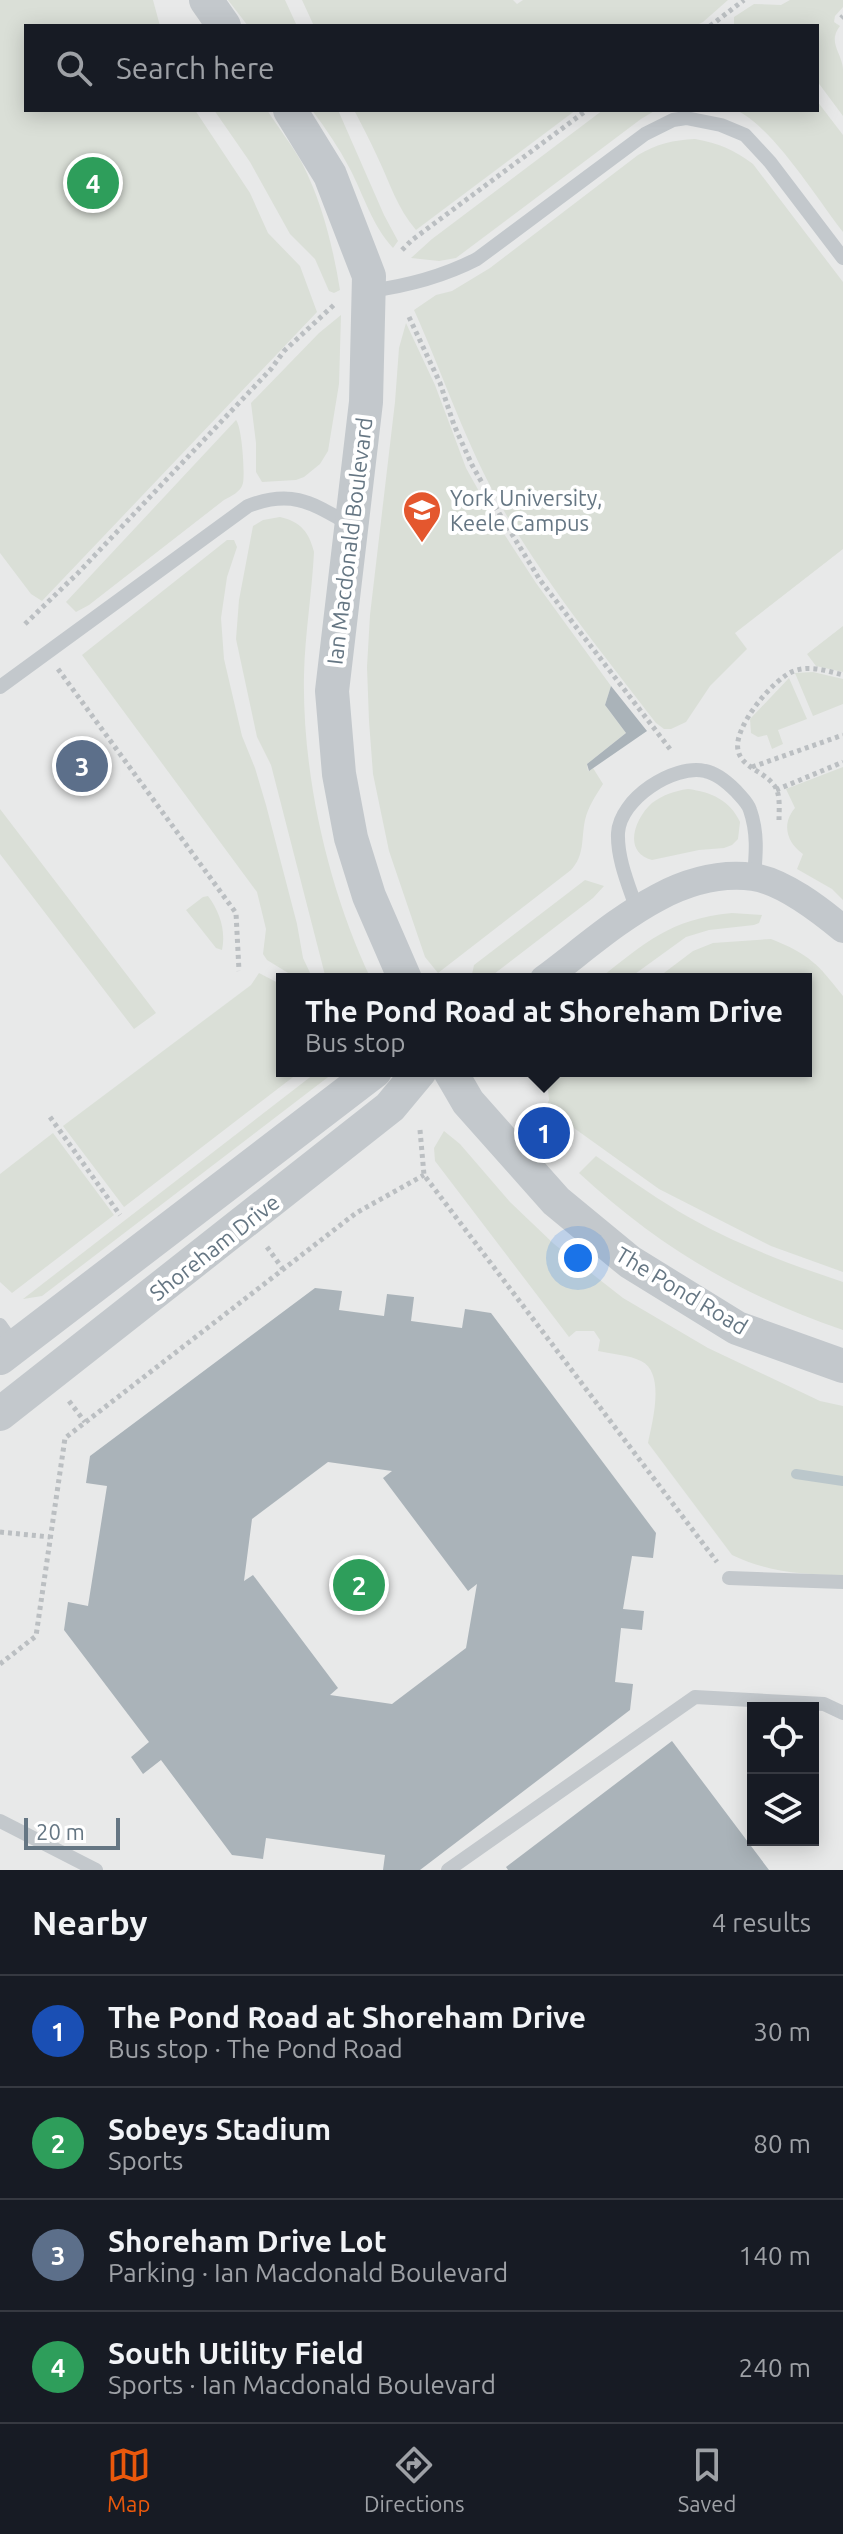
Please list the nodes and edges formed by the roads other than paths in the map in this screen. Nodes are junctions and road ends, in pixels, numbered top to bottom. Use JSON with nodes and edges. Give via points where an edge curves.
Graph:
{"nodes":[{"id":1,"x":206,"y":0,"type":"edge"},
{"id":2,"x":223,"y":24,"type":"edge"},
{"id":3,"x":291,"y":112,"type":"edge"},
{"id":4,"x":843,"y":258,"type":"edge"},
{"id":5,"x":369,"y":291,"type":"junction"},
{"id":6,"x":350,"y":525,"type":"junction"},
{"id":7,"x":0,"y":687,"type":"edge"},
{"id":8,"x":754,"y":877,"type":"junction"},
{"id":9,"x":637,"y":910,"type":"junction"},
{"id":10,"x":843,"y":929,"type":"edge"},
{"id":11,"x":402,"y":973,"type":"edge"},
{"id":12,"x":552,"y":973,"type":"edge"},
{"id":13,"x":367,"y":1077,"type":"edge"},
{"id":14,"x":415,"y":1077,"type":"edge"},
{"id":15,"x":453,"y":1077,"type":"edge"},
{"id":16,"x":5,"y":1343,"type":"edge"},
{"id":17,"x":843,"y":1366,"type":"edge"},
{"id":18,"x":0,"y":1414,"type":"edge"},
{"id":19,"x":729,"y":1578,"type":"road end"},
{"id":20,"x":843,"y":1582,"type":"edge"},
{"id":21,"x":843,"y":1713,"type":"edge"},
{"id":22,"x":0,"y":1821,"type":"edge"},
{"id":23,"x":96,"y":1870,"type":"edge"},
{"id":24,"x":448,"y":1870,"type":"edge"}],
"edges":[{"from":1,"to":2,"type":"street"},
{"from":3,"to":5,"type":"street","name":"Ian Macdonald Boulevard","via":[[330,175],[369,276]]},
{"from":4,"to":5,"type":"lane","via":[[745,135],[686,118],[645,134],[477,259],[420,282]]},
{"from":5,"to":6,"type":"street","name":"Ian Macdonald Boulevard","via":[[366,402]]},
{"from":6,"to":7,"type":"lane","via":[[309,501],[265,499],[248,506]]},
{"from":6,"to":11,"type":"street","name":"Ian Macdonald Boulevard","via":[[332,691],[339,774],[355,853]]},
{"from":8,"to":9,"type":"street","via":[[686,885]]},
{"from":8,"to":9,"type":"lane","via":[[757,840],[750,808],[729,784],[707,771],[674,774],[651,785],[629,806],[618,831]]},
{"from":8,"to":10,"type":"street","via":[[817,908]]},
{"from":9,"to":12,"type":"street"},
{"from":13,"to":16,"type":"street","name":"Shoreham Drive"},
{"from":14,"to":18,"type":"street","name":"Shoreham Drive","via":[[390,1107]]},
{"from":15,"to":17,"type":"street","name":"The Pond Road","via":[[468,1102],[556,1201],[630,1262],[737,1328]]},
{"from":19,"to":20,"type":"lane"},
{"from":21,"to":24,"type":"lane","via":[[824,1704],[695,1697]]},
{"from":22,"to":23,"type":"lane"}]}
